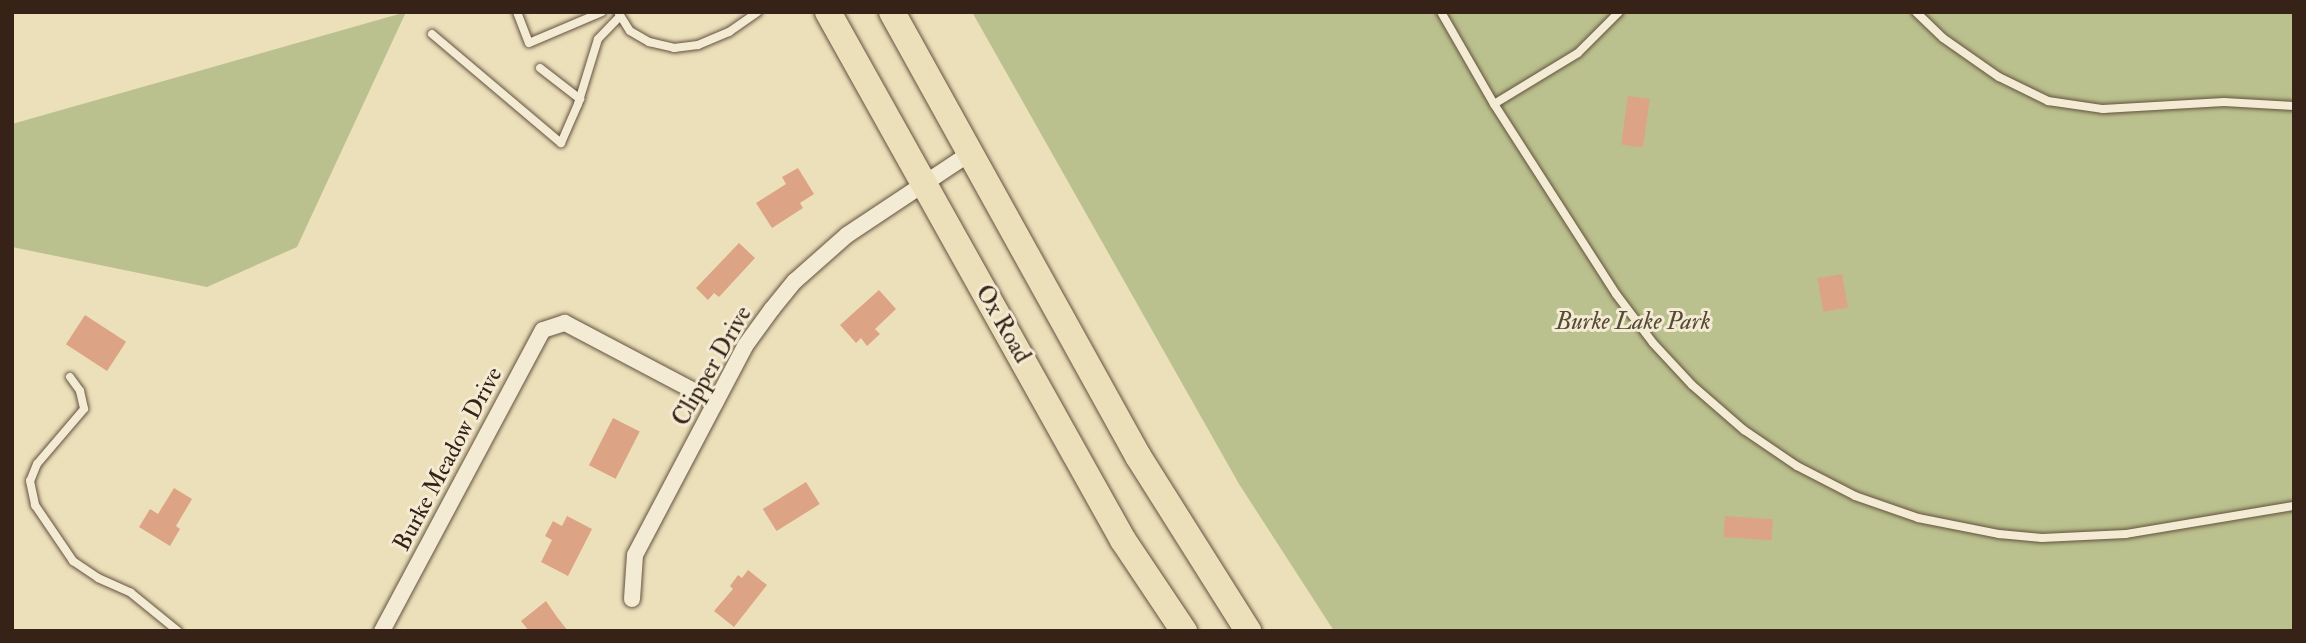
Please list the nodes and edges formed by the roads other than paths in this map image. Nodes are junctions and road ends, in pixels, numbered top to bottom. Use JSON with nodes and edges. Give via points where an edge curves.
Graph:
{"nodes":[{"id":1,"x":517,"y":12,"type":"edge"},
{"id":2,"x":602,"y":12,"type":"edge"},
{"id":3,"x":758,"y":12,"type":"edge"},
{"id":4,"x":828,"y":12,"type":"edge"},
{"id":5,"x":892,"y":12,"type":"edge"},
{"id":6,"x":1441,"y":12,"type":"edge"},
{"id":7,"x":1619,"y":12,"type":"edge"},
{"id":8,"x":1916,"y":12,"type":"edge"},
{"id":9,"x":619,"y":14,"type":"edge"},
{"id":10,"x":432,"y":34,"type":"dead end"},
{"id":11,"x":540,"y":68,"type":"dead end"},
{"id":12,"x":580,"y":99,"type":"junction"},
{"id":13,"x":1494,"y":104,"type":"junction"},
{"id":14,"x":2294,"y":106,"type":"edge"},
{"id":15,"x":969,"y":153,"type":"junction"},
{"id":16,"x":923,"y":184,"type":"junction"},
{"id":17,"x":70,"y":377,"type":"dead end"},
{"id":18,"x":715,"y":402,"type":"junction"},
{"id":19,"x":2294,"y":506,"type":"edge"},
{"id":20,"x":632,"y":599,"type":"dead end"},
{"id":21,"x":178,"y":631,"type":"edge"},
{"id":22,"x":382,"y":631,"type":"edge"},
{"id":23,"x":1184,"y":631,"type":"edge"},
{"id":24,"x":1248,"y":631,"type":"edge"}],
"edges":[{"from":1,"to":2,"type":"lane","via":[[529,43]]},
{"from":3,"to":9,"type":"lane","via":[[698,46],[674,48],[630,31]]},
{"from":4,"to":16,"type":"highway","name":"Ox Road"},
{"from":5,"to":15,"type":"highway"},
{"from":6,"to":13,"type":"lane"},
{"from":7,"to":13,"type":"lane","via":[[1578,53]]},
{"from":8,"to":14,"type":"lane","via":[[1943,38],[1999,78],[2048,101],[2103,109],[2235,102]]},
{"from":9,"to":12,"type":"lane","via":[[598,39]]},
{"from":10,"to":12,"type":"lane","via":[[561,143]]},
{"from":11,"to":12,"type":"lane"},
{"from":13,"to":19,"type":"lane","via":[[1616,294],[1653,343],[1725,415],[1823,481],[1918,518],[1973,530],[2042,537],[2126,534]]},
{"from":15,"to":16,"type":"street","name":"Clipper Drive"},
{"from":15,"to":24,"type":"highway","via":[[1138,456]]},
{"from":16,"to":18,"type":"street","name":"Clipper Drive","via":[[847,235],[795,281],[745,346]]},
{"from":16,"to":23,"type":"highway","name":"Ox Road","via":[[1123,540]]},
{"from":17,"to":21,"type":"lane","via":[[80,391],[84,409],[37,464],[30,481],[35,505],[73,561],[131,593]]},
{"from":18,"to":20,"type":"street","name":"Clipper Drive","via":[[635,555]]},
{"from":18,"to":22,"type":"street","name":"Burke Meadow Drive","via":[[565,323],[543,330]]}]}
